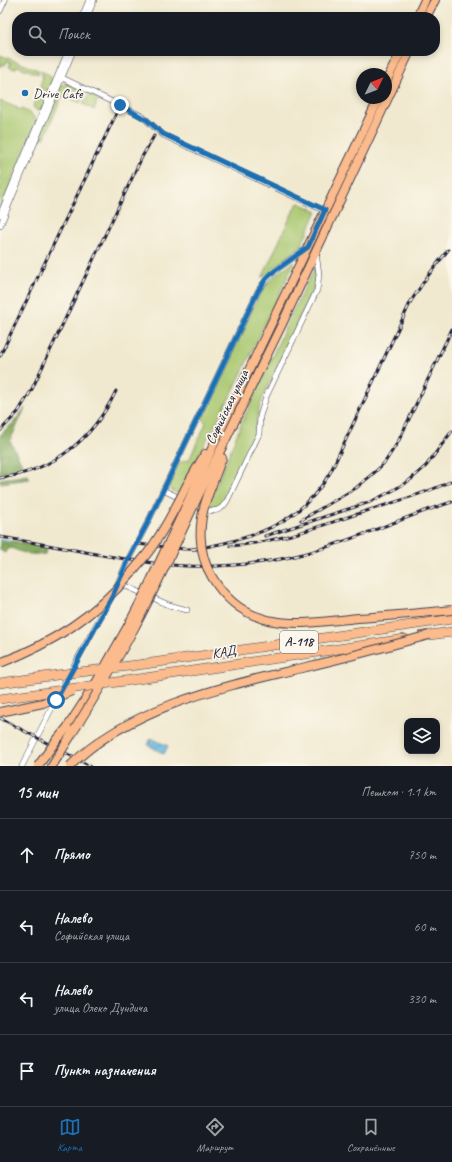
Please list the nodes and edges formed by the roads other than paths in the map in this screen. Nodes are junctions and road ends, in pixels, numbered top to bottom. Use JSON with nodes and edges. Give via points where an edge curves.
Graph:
{"nodes":[{"id":1,"x":5,"y":0,"type":"edge"},
{"id":2,"x":89,"y":0,"type":"edge"},
{"id":3,"x":94,"y":0,"type":"edge"},
{"id":4,"x":425,"y":0,"type":"edge"},
{"id":5,"x":434,"y":0,"type":"edge"},
{"id":6,"x":0,"y":12,"type":"edge"},
{"id":7,"x":84,"y":12,"type":"edge"},
{"id":8,"x":89,"y":12,"type":"edge"},
{"id":9,"x":419,"y":12,"type":"edge"},
{"id":10,"x":428,"y":12,"type":"edge"},
{"id":11,"x":66,"y":56,"type":"edge"},
{"id":12,"x":70,"y":56,"type":"edge"},
{"id":13,"x":399,"y":56,"type":"edge"},
{"id":14,"x":408,"y":56,"type":"edge"},
{"id":15,"x":392,"y":70,"type":"edge"},
{"id":16,"x":60,"y":77,"type":"junction"},
{"id":17,"x":375,"y":104,"type":"edge"},
{"id":18,"x":325,"y":210,"type":"junction"},
{"id":19,"x":0,"y":215,"type":"edge"},
{"id":20,"x":0,"y":226,"type":"edge"},
{"id":21,"x":308,"y":247,"type":"junction"},
{"id":22,"x":316,"y":251,"type":"junction"},
{"id":23,"x":163,"y":490,"type":"junction"},
{"id":24,"x":197,"y":490,"type":"junction"},
{"id":25,"x":119,"y":583,"type":"junction"},
{"id":26,"x":187,"y":610,"type":"dead end"},
{"id":27,"x":452,"y":610,"type":"edge"},
{"id":28,"x":452,"y":619,"type":"edge"},
{"id":29,"x":452,"y":632,"type":"edge"},
{"id":30,"x":429,"y":635,"type":"junction"},
{"id":31,"x":0,"y":663,"type":"edge"},
{"id":32,"x":0,"y":683,"type":"edge"},
{"id":33,"x":79,"y":688,"type":"junction"},
{"id":34,"x":0,"y":699,"type":"edge"},
{"id":35,"x":0,"y":712,"type":"edge"},
{"id":36,"x":67,"y":728,"type":"junction"},
{"id":37,"x":22,"y":766,"type":"edge"},
{"id":38,"x":38,"y":766,"type":"edge"},
{"id":39,"x":44,"y":766,"type":"edge"},
{"id":40,"x":52,"y":766,"type":"edge"},
{"id":41,"x":70,"y":766,"type":"edge"}],
"edges":[{"from":1,"to":6,"type":"street"},
{"from":2,"to":7,"type":"street"},
{"from":3,"to":8,"type":"street"},
{"from":4,"to":9,"type":"main road"},
{"from":5,"to":10,"type":"main road"},
{"from":11,"to":16,"type":"street"},
{"from":12,"to":16,"type":"street"},
{"from":13,"to":15,"type":"main road"},
{"from":14,"to":22,"type":"main road","name":"Софийская улица"},
{"from":16,"to":18,"type":"street","via":[[142,116],[163,134]]},
{"from":16,"to":19,"type":"street"},
{"from":16,"to":20,"type":"street"},
{"from":17,"to":18,"type":"main road","name":"Софийская улица"},
{"from":18,"to":21,"type":"main road","name":"Софийская улица"},
{"from":21,"to":23,"type":"street","via":[[272,273],[258,291]]},
{"from":21,"to":24,"type":"main road","name":"Софийская улица","via":[[218,435]]},
{"from":22,"to":23,"type":"street","via":[[319,274],[317,290],[266,397],[260,416],[259,434],[225,505],[208,511]]},
{"from":22,"to":24,"type":"main road","name":"Софийская улица","via":[[226,440],[222,457]]},
{"from":23,"to":25,"type":"street"},
{"from":24,"to":27,"type":"main road","bridge":true,"via":[[203,512],[201,549],[205,562],[215,583],[242,610],[283,623],[310,623]]},
{"from":24,"to":31,"type":"main road","bridge":true,"via":[[120,587],[82,621],[42,646]]},
{"from":24,"to":36,"type":"main road","bridge":true,"via":[[128,626]]},
{"from":24,"to":40,"type":"main road","bridge":true,"via":[[152,594],[132,633]]},
{"from":25,"to":26,"type":"street"},
{"from":25,"to":37,"type":"street"},
{"from":28,"to":32,"type":"highway","name":"КАД","number":"А-118","bridge":true},
{"from":29,"to":30,"type":"highway","name":"КАД","number":"А-118"},
{"from":30,"to":33,"type":"highway","name":"КАД","number":"А-118","bridge":true},
{"from":30,"to":41,"type":"main road","bridge":true,"via":[[265,676],[190,698],[147,714],[114,731]]},
{"from":33,"to":34,"type":"highway","name":"КАД","number":"А-118","bridge":true},
{"from":33,"to":35,"type":"main road","bridge":true,"via":[[43,703]]},
{"from":36,"to":38,"type":"main road","bridge":true},
{"from":36,"to":39,"type":"main road","bridge":true}]}
